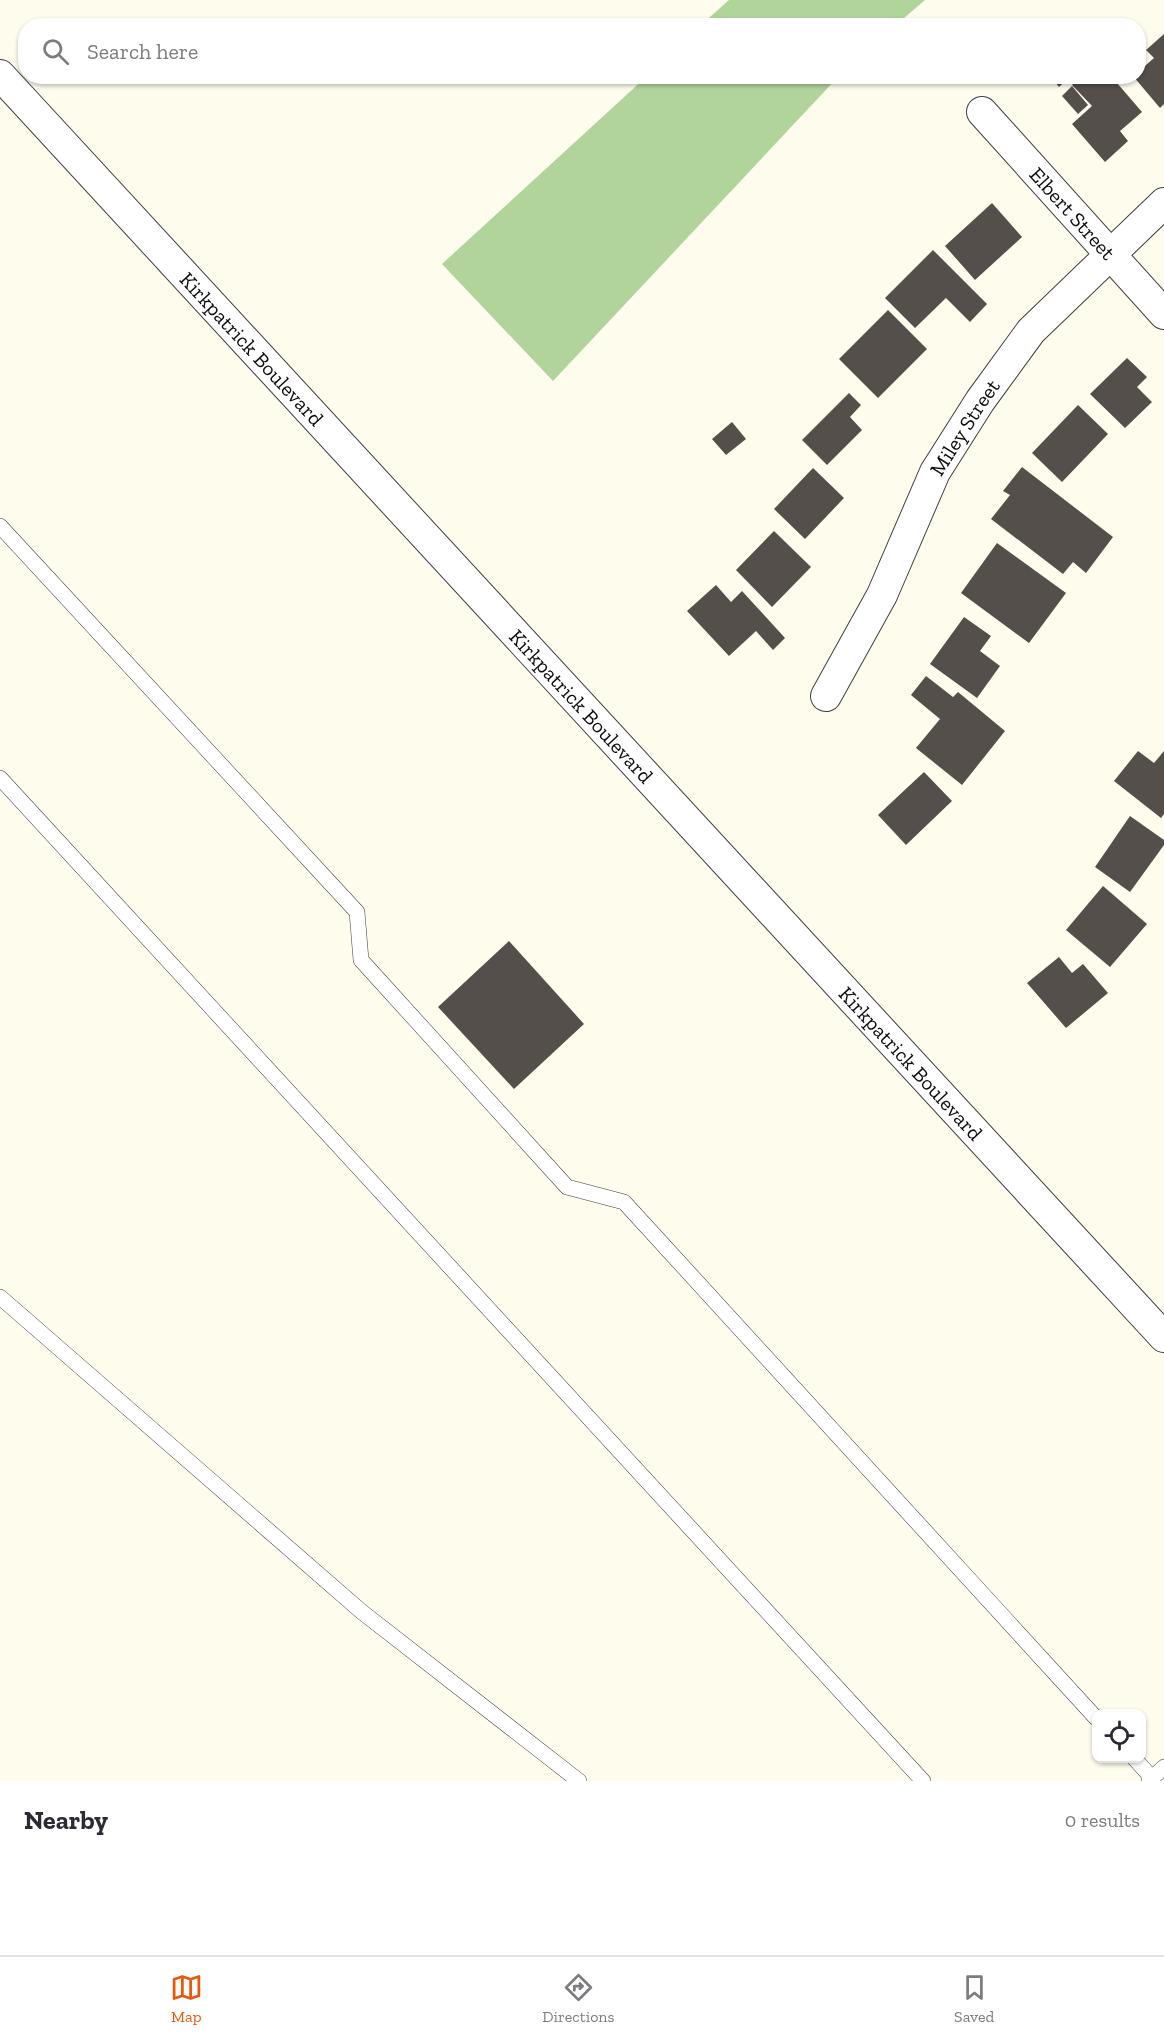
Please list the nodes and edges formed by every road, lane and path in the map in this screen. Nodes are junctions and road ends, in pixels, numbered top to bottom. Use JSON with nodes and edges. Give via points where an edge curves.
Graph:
{"nodes":[{"id":1,"x":0,"y":75,"type":"edge"},
{"id":2,"x":982,"y":112,"type":"dead end"},
{"id":3,"x":1164,"y":203,"type":"edge"},
{"id":4,"x":1109,"y":255,"type":"junction"},
{"id":5,"x":1164,"y":314,"type":"edge"},
{"id":6,"x":0,"y":526,"type":"edge"},
{"id":7,"x":826,"y":696,"type":"dead end"},
{"id":8,"x":0,"y":778,"type":"edge"},
{"id":9,"x":0,"y":1297,"type":"edge"},
{"id":10,"x":1164,"y":1337,"type":"edge"},
{"id":11,"x":1092,"y":1714,"type":"edge"},
{"id":12,"x":1138,"y":1763,"type":"edge"},
{"id":13,"x":1164,"y":1767,"type":"edge"},
{"id":14,"x":1150,"y":1780,"type":"edge"},
{"id":15,"x":579,"y":1781,"type":"edge"},
{"id":16,"x":923,"y":1781,"type":"edge"}],
"edges":[{"from":1,"to":10,"type":"street","name":"Kirkpatrick Boulevard"},
{"from":2,"to":4,"type":"street","name":"Elbert Street"},
{"from":3,"to":4,"type":"street","name":"Miley Street"},
{"from":4,"to":5,"type":"street","name":"Elbert Street"},
{"from":4,"to":7,"type":"street","name":"Miley Street","via":[[1031,331],[980,401],[935,472],[882,595]]},
{"from":6,"to":11,"type":"lane","via":[[357,912],[361,960],[567,1187],[624,1202]]},
{"from":8,"to":16,"type":"lane"},
{"from":9,"to":15,"type":"lane","via":[[362,1612]]},
{"from":12,"to":14,"type":"lane"},
{"from":13,"to":14,"type":"lane"}]}
